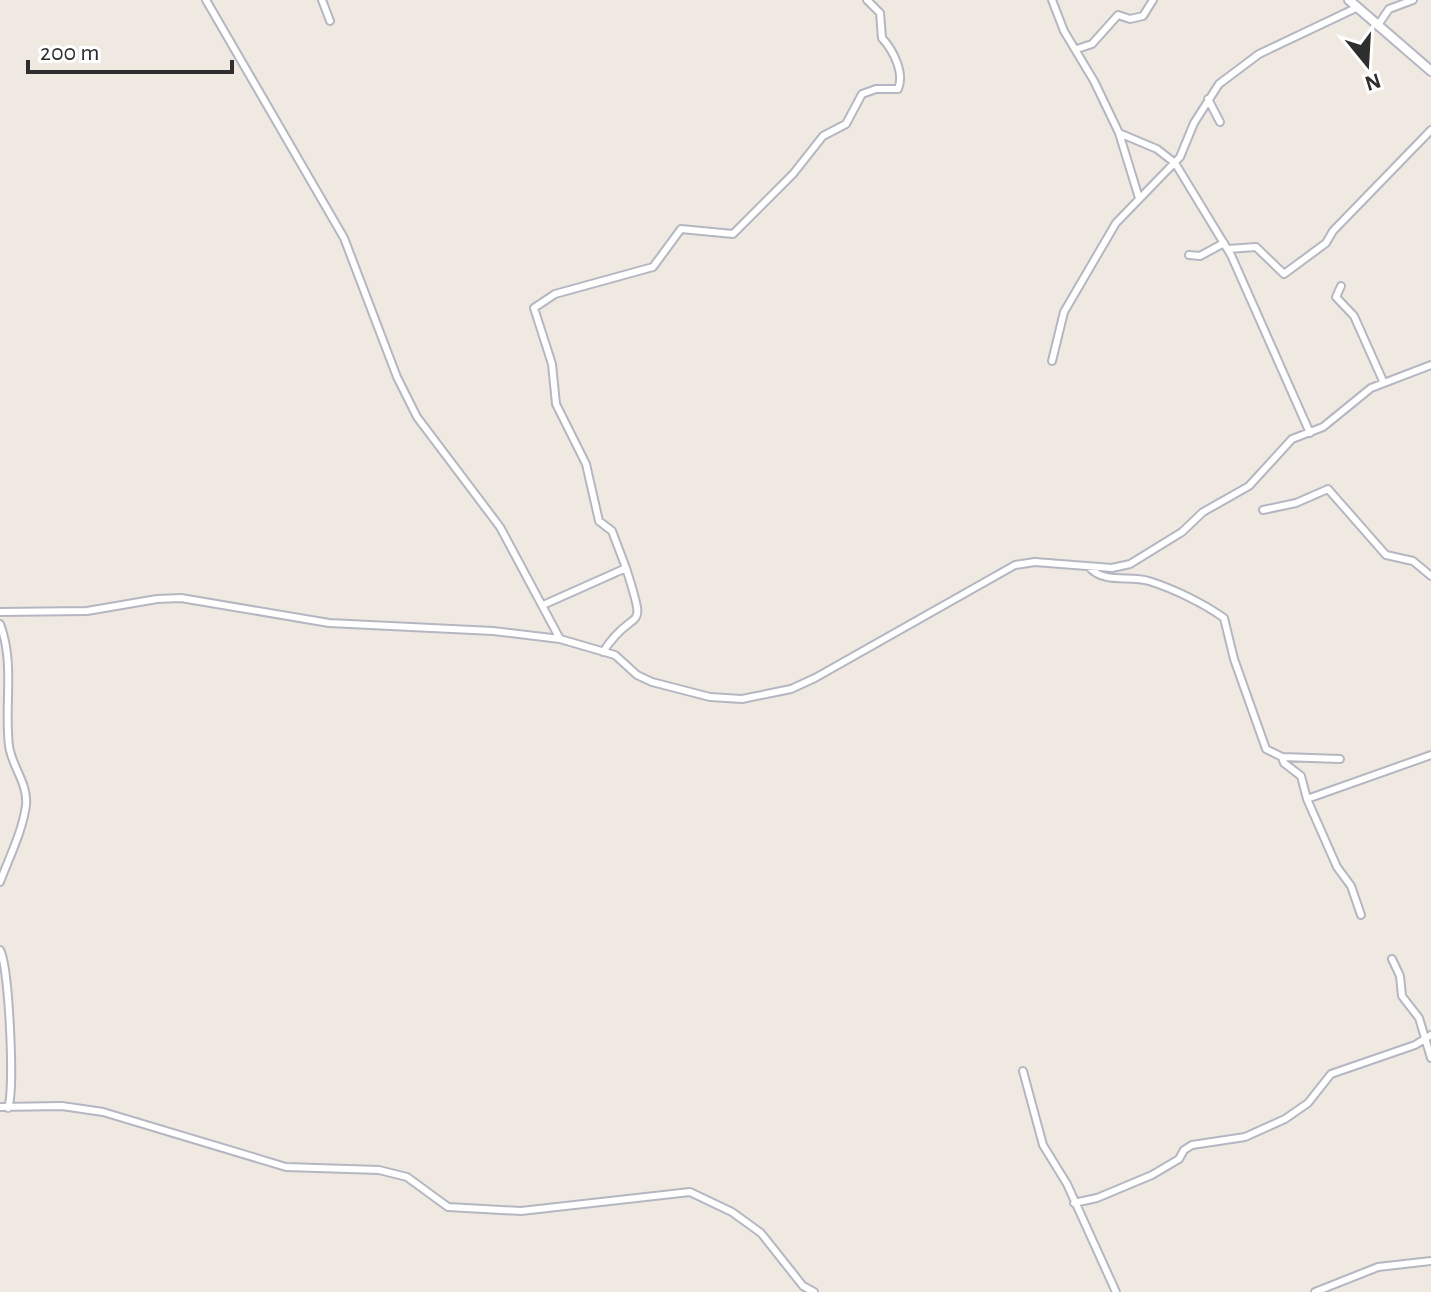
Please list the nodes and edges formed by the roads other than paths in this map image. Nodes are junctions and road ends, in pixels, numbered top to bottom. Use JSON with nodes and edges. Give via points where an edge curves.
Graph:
{"nodes":[{"id":1,"x":206,"y":0,"type":"edge"},
{"id":2,"x":322,"y":0,"type":"edge"},
{"id":3,"x":867,"y":0,"type":"edge"},
{"id":4,"x":1052,"y":0,"type":"edge"},
{"id":5,"x":1153,"y":0,"type":"edge"},
{"id":6,"x":1349,"y":0,"type":"edge"},
{"id":7,"x":1413,"y":0,"type":"edge"},
{"id":8,"x":1358,"y":7,"type":"junction"},
{"id":9,"x":330,"y":21,"type":"dead end"},
{"id":10,"x":1378,"y":25,"type":"junction"},
{"id":11,"x":1077,"y":49,"type":"junction"},
{"id":12,"x":1431,"y":71,"type":"edge"},
{"id":13,"x":1208,"y":99,"type":"junction"},
{"id":14,"x":1220,"y":122,"type":"dead end"},
{"id":15,"x":1431,"y":130,"type":"edge"},
{"id":16,"x":1119,"y":133,"type":"junction"},
{"id":17,"x":1175,"y":163,"type":"junction"},
{"id":18,"x":1139,"y":198,"type":"junction"},
{"id":19,"x":1226,"y":246,"type":"junction"},
{"id":20,"x":1189,"y":255,"type":"dead end"},
{"id":21,"x":1341,"y":286,"type":"dead end"},
{"id":22,"x":1052,"y":361,"type":"dead end"},
{"id":23,"x":1431,"y":365,"type":"edge"},
{"id":24,"x":1383,"y":381,"type":"junction"},
{"id":25,"x":1310,"y":433,"type":"junction"},
{"id":26,"x":1263,"y":510,"type":"dead end"},
{"id":27,"x":626,"y":568,"type":"junction"},
{"id":28,"x":1090,"y":568,"type":"junction"},
{"id":29,"x":1431,"y":576,"type":"edge"},
{"id":30,"x":543,"y":605,"type":"junction"},
{"id":31,"x":0,"y":612,"type":"edge"},
{"id":32,"x":0,"y":624,"type":"edge"},
{"id":33,"x":560,"y":639,"type":"junction"},
{"id":34,"x":603,"y":652,"type":"junction"},
{"id":35,"x":1431,"y":755,"type":"edge"},
{"id":36,"x":1282,"y":757,"type":"junction"},
{"id":37,"x":1340,"y":759,"type":"dead end"},
{"id":38,"x":1307,"y":799,"type":"junction"},
{"id":39,"x":0,"y":882,"type":"edge"},
{"id":40,"x":1361,"y":915,"type":"dead end"},
{"id":41,"x":0,"y":950,"type":"edge"},
{"id":42,"x":1392,"y":959,"type":"dead end"},
{"id":43,"x":1427,"y":1036,"type":"edge"},
{"id":44,"x":1431,"y":1058,"type":"edge"},
{"id":45,"x":1023,"y":1071,"type":"dead end"},
{"id":46,"x":4,"y":1107,"type":"edge"},
{"id":47,"x":1074,"y":1203,"type":"junction"},
{"id":48,"x":1431,"y":1261,"type":"edge"},
{"id":49,"x":814,"y":1292,"type":"edge"},
{"id":50,"x":1116,"y":1292,"type":"edge"},
{"id":51,"x":1315,"y":1292,"type":"edge"}],
"edges":[{"from":1,"to":30,"type":"street","via":[[344,238],[417,417],[500,527]]},
{"from":2,"to":9,"type":"street"},
{"from":3,"to":27,"type":"street","via":[[880,13],[882,38],[900,73],[898,89],[862,94],[846,124],[823,136],[733,234],[681,229],[653,267],[555,294],[534,308],[552,364],[556,404],[586,464],[599,521],[612,531]]},
{"from":4,"to":11,"type":"street"},
{"from":5,"to":11,"type":"street","via":[[1143,16],[1118,15],[1092,44]]},
{"from":6,"to":8,"type":"main road"},
{"from":7,"to":10,"type":"street","via":[[1389,9]]},
{"from":8,"to":10,"type":"main road"},
{"from":8,"to":13,"type":"street","via":[[1259,54]]},
{"from":10,"to":12,"type":"main road"},
{"from":11,"to":16,"type":"street"},
{"from":13,"to":14,"type":"street"},
{"from":13,"to":17,"type":"street"},
{"from":15,"to":19,"type":"street","via":[[1326,243],[1284,274],[1256,247]]},
{"from":16,"to":17,"type":"street"},
{"from":16,"to":18,"type":"street"},
{"from":17,"to":18,"type":"street"},
{"from":17,"to":19,"type":"street"},
{"from":18,"to":22,"type":"street","via":[[1116,223],[1064,312]]},
{"from":19,"to":20,"type":"street"},
{"from":19,"to":25,"type":"street"},
{"from":21,"to":24,"type":"street","via":[[1336,297],[1354,316]]},
{"from":23,"to":24,"type":"street"},
{"from":24,"to":25,"type":"street"},
{"from":25,"to":28,"type":"street","via":[[1292,439],[1249,486],[1130,564]]},
{"from":26,"to":29,"type":"street","via":[[1328,489],[1386,555],[1413,561]]},
{"from":27,"to":30,"type":"street"},
{"from":27,"to":34,"type":"street","via":[[640,608],[638,618]]},
{"from":28,"to":34,"type":"street","via":[[1015,565],[815,678],[765,696],[710,697],[681,691],[637,675],[615,655]]},
{"from":28,"to":36,"type":"street","via":[[1103,577],[1150,581],[1224,618],[1266,749]]},
{"from":30,"to":33,"type":"street"},
{"from":31,"to":33,"type":"street","via":[[87,611],[181,598],[329,623]]},
{"from":32,"to":39,"type":"street","via":[[9,654],[9,743],[26,805]]},
{"from":33,"to":34,"type":"street"},
{"from":35,"to":38,"type":"street"},
{"from":36,"to":37,"type":"street"},
{"from":36,"to":38,"type":"street","via":[[1301,776]]},
{"from":38,"to":40,"type":"street"},
{"from":41,"to":46,"type":"street","via":[[8,972],[13,1090]]},
{"from":42,"to":43,"type":"street","via":[[1402,996],[1415,1009]]},
{"from":43,"to":44,"type":"street"},
{"from":43,"to":47,"type":"street","via":[[1331,1074],[1308,1103],[1268,1127],[1245,1137],[1192,1145],[1152,1175]]},
{"from":45,"to":47,"type":"street","via":[[1038,1131]]},
{"from":46,"to":49,"type":"street","via":[[103,1112],[286,1167],[379,1170],[407,1177],[448,1207],[521,1211],[690,1192],[761,1233],[803,1286]]},
{"from":47,"to":50,"type":"street"},
{"from":48,"to":51,"type":"street","via":[[1378,1267]]}]}
